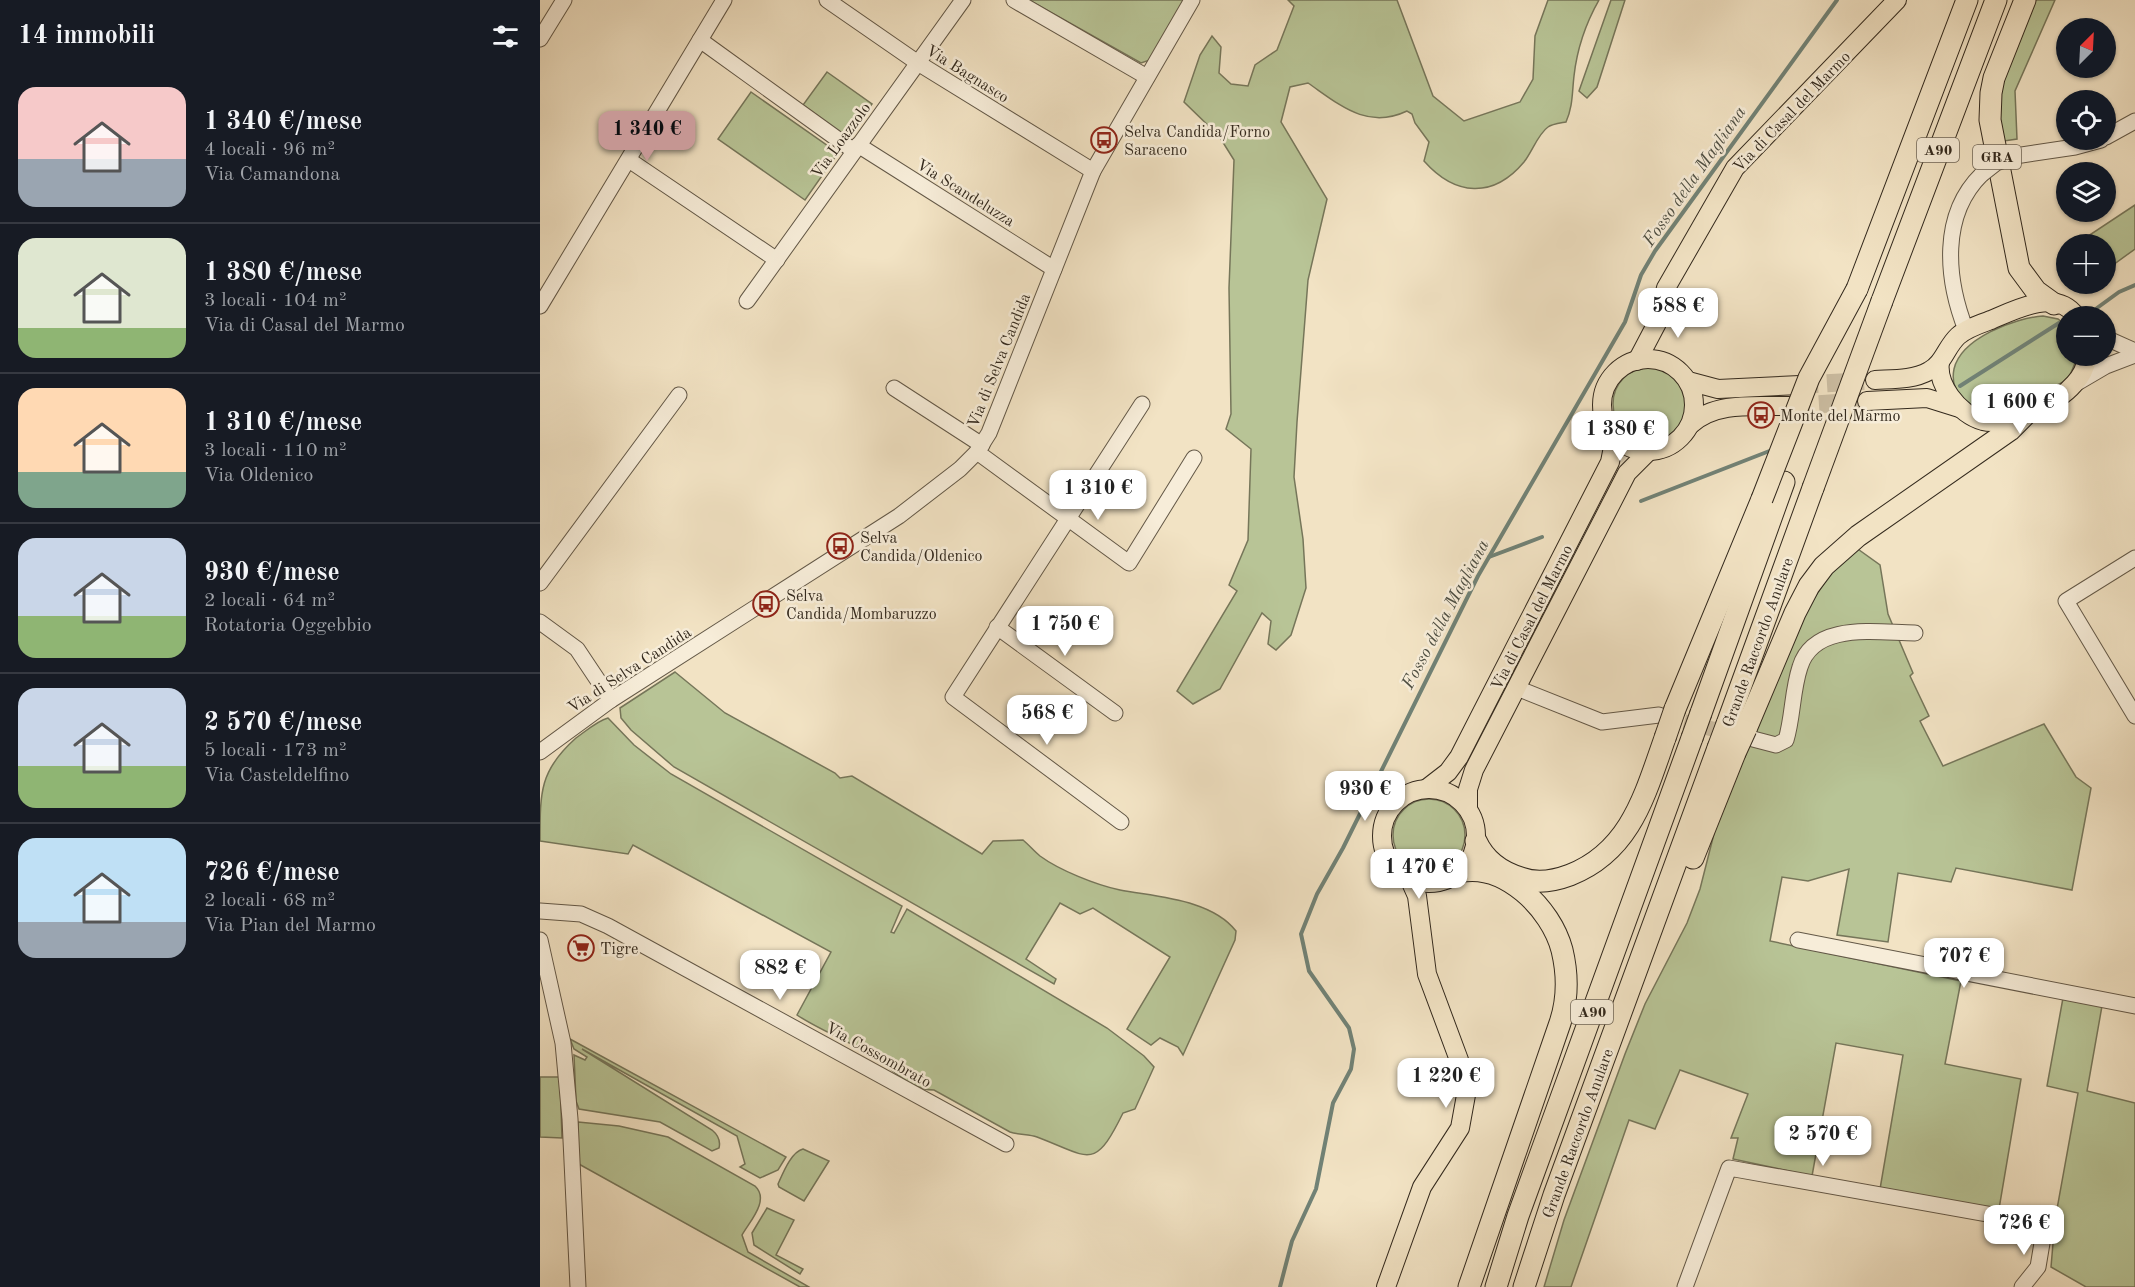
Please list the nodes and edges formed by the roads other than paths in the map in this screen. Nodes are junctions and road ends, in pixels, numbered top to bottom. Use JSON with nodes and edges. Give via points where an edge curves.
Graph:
{"nodes":[{"id":1,"x":564,"y":0,"type":"edge"},
{"id":2,"x":724,"y":0,"type":"edge"},
{"id":3,"x":827,"y":0,"type":"edge"},
{"id":4,"x":963,"y":0,"type":"edge"},
{"id":5,"x":1014,"y":0,"type":"edge"},
{"id":6,"x":1192,"y":0,"type":"edge"},
{"id":7,"x":1897,"y":0,"type":"edge"},
{"id":8,"x":1967,"y":0,"type":"edge"},
{"id":9,"x":1996,"y":0,"type":"edge"},
{"id":10,"x":2025,"y":0,"type":"edge"},
{"id":11,"x":540,"y":39,"type":"edge"},
{"id":12,"x":700,"y":40,"type":"junction"},
{"id":13,"x":918,"y":63,"type":"junction"},
{"id":14,"x":1147,"y":77,"type":"junction"},
{"id":15,"x":2135,"y":121,"type":"edge"},
{"id":16,"x":2116,"y":131,"type":"edge"},
{"id":17,"x":856,"y":148,"type":"junction"},
{"id":18,"x":2056,"y":150,"type":"edge"},
{"id":19,"x":629,"y":160,"type":"junction"},
{"id":20,"x":1093,"y":171,"type":"junction"},
{"id":21,"x":777,"y":260,"type":"junction"},
{"id":22,"x":1054,"y":269,"type":"junction"},
{"id":23,"x":1857,"y":289,"type":"junction"},
{"id":24,"x":747,"y":301,"type":"dead end"},
{"id":25,"x":540,"y":306,"type":"edge"},
{"id":26,"x":2060,"y":306,"type":"edge"},
{"id":27,"x":2056,"y":309,"type":"edge"},
{"id":28,"x":1657,"y":323,"type":"junction"},
{"id":29,"x":1966,"y":330,"type":"junction"},
{"id":30,"x":2116,"y":343,"type":"edge"},
{"id":31,"x":2135,"y":353,"type":"edge"},
{"id":32,"x":1637,"y":361,"type":"junction"},
{"id":33,"x":1940,"y":362,"type":"junction"},
{"id":34,"x":1669,"y":363,"type":"junction"},
{"id":35,"x":2085,"y":366,"type":"edge"},
{"id":36,"x":1875,"y":380,"type":"tunnel mouth"},
{"id":37,"x":1688,"y":381,"type":"junction"},
{"id":38,"x":1800,"y":385,"type":"tunnel mouth"},
{"id":39,"x":2074,"y":385,"type":"junction"},
{"id":40,"x":894,"y":388,"type":"dead end"},
{"id":41,"x":679,"y":395,"type":"dead end"},
{"id":42,"x":1867,"y":401,"type":"tunnel mouth"},
{"id":43,"x":1142,"y":404,"type":"dead end"},
{"id":44,"x":1792,"y":406,"type":"tunnel mouth"},
{"id":45,"x":1961,"y":409,"type":"junction"},
{"id":46,"x":2027,"y":413,"type":"junction"},
{"id":47,"x":1690,"y":425,"type":"junction"},
{"id":48,"x":1612,"y":433,"type":"junction"},
{"id":49,"x":980,"y":448,"type":"junction"},
{"id":50,"x":1649,"y":451,"type":"junction"},
{"id":51,"x":1194,"y":458,"type":"dead end"},
{"id":52,"x":1066,"y":519,"type":"junction"},
{"id":53,"x":2135,"y":558,"type":"edge"},
{"id":54,"x":540,"y":583,"type":"edge"},
{"id":55,"x":540,"y":622,"type":"edge"},
{"id":56,"x":997,"y":627,"type":"junction"},
{"id":57,"x":1915,"y":633,"type":"dead end"},
{"id":58,"x":1517,"y":688,"type":"junction"},
{"id":59,"x":611,"y":700,"type":"junction"},
{"id":60,"x":1667,"y":712,"type":"junction"},
{"id":61,"x":1115,"y":713,"type":"dead end"},
{"id":62,"x":2135,"y":716,"type":"edge"},
{"id":63,"x":1742,"y":731,"type":"junction"},
{"id":64,"x":540,"y":752,"type":"edge"},
{"id":65,"x":1426,"y":789,"type":"junction"},
{"id":66,"x":1468,"y":808,"type":"junction"},
{"id":67,"x":1121,"y":822,"type":"dead end"},
{"id":68,"x":1476,"y":842,"type":"junction"},
{"id":69,"x":1460,"y":872,"type":"junction"},
{"id":70,"x":1408,"y":878,"type":"junction"},
{"id":71,"x":1437,"y":882,"type":"junction"},
{"id":72,"x":540,"y":911,"type":"edge"},
{"id":73,"x":1423,"y":926,"type":"junction"},
{"id":74,"x":540,"y":940,"type":"edge"},
{"id":75,"x":1798,"y":940,"type":"dead end"},
{"id":76,"x":546,"y":993,"type":"edge"},
{"id":77,"x":2135,"y":1006,"type":"edge"},
{"id":78,"x":1006,"y":1144,"type":"dead end"},
{"id":79,"x":578,"y":1287,"type":"edge"},
{"id":80,"x":1386,"y":1287,"type":"edge"},
{"id":81,"x":1469,"y":1287,"type":"edge"},
{"id":82,"x":1496,"y":1287,"type":"edge"},
{"id":83,"x":1524,"y":1287,"type":"edge"},
{"id":84,"x":1685,"y":1287,"type":"edge"},
{"id":85,"x":2022,"y":1287,"type":"edge"}],
"edges":[{"from":1,"to":11,"type":"street"},
{"from":2,"to":12,"type":"street"},
{"from":3,"to":13,"type":"street","name":"Via Bagnasco"},
{"from":4,"to":13,"type":"street","name":"Via Loazzolo"},
{"from":5,"to":14,"type":"street"},
{"from":6,"to":14,"type":"street","name":"Via di Selva Candida"},
{"from":7,"to":28,"type":"main road","name":"Via di Casal del Marmo","via":[[1735,168],[1666,288]]},
{"from":8,"to":23,"type":"highway","name":"Grande Raccordo Anulare","number":"A90"},
{"from":9,"to":63,"type":"highway","name":"Grande Raccordo Anulare","number":"A90","bridge":true,"via":[[1813,488]]},
{"from":10,"to":26,"type":"highway","number":"GRA","via":[[1994,78],[1990,120],[2019,268],[2036,291]]},
{"from":12,"to":17,"type":"street","name":"Via Scandeluzza"},
{"from":12,"to":19,"type":"street"},
{"from":13,"to":17,"type":"street","name":"Via Loazzolo"},
{"from":13,"to":20,"type":"street","name":"Via Bagnasco"},
{"from":14,"to":20,"type":"street","name":"Via di Selva Candida"},
{"from":15,"to":16,"type":"street"},
{"from":17,"to":21,"type":"street","name":"Via Loazzolo"},
{"from":17,"to":22,"type":"street","name":"Via Scandeluzza"},
{"from":18,"to":29,"type":"street","bridge":true,"via":[[2015,156],[1996,164],[1960,200],[1952,230],[1953,275]]},
{"from":19,"to":21,"type":"street"},
{"from":19,"to":25,"type":"street"},
{"from":20,"to":22,"type":"street","name":"Via di Selva Candida"},
{"from":21,"to":24,"type":"street","name":"Via Loazzolo"},
{"from":22,"to":49,"type":"street","name":"Via di Selva Candida"},
{"from":23,"to":60,"type":"highway","bridge":true,"via":[[1809,378],[1762,499]]},
{"from":23,"to":82,"type":"highway","name":"Grande Raccordo Anulare","number":"A90","bridge":true,"via":[[1518,1216]]},
{"from":27,"to":29,"type":"main road","via":[[2031,304]]},
{"from":28,"to":32,"type":"main road","name":"Via di Casal del Marmo"},
{"from":28,"to":34,"type":"main road"},
{"from":29,"to":33,"type":"main road","via":[[1953,341]]},
{"from":30,"to":31,"type":"street"},
{"from":31,"to":39,"type":"street"},
{"from":32,"to":34,"type":"main road"},
{"from":32,"to":48,"type":"main road","via":[[1616,372],[1604,393],[1604,417]]},
{"from":33,"to":36,"type":"main road","via":[[1917,376]]},
{"from":33,"to":45,"type":"main road","via":[[1944,387]]},
{"from":34,"to":37,"type":"main road"},
{"from":35,"to":39,"type":"main road"},
{"from":37,"to":38,"type":"main road","via":[[1718,389]]},
{"from":37,"to":47,"type":"main road","via":[[1694,403]]},
{"from":39,"to":46,"type":"main road"},
{"from":40,"to":49,"type":"street"},
{"from":41,"to":54,"type":"street"},
{"from":42,"to":45,"type":"main road","via":[[1927,398]]},
{"from":43,"to":52,"type":"street"},
{"from":44,"to":47,"type":"main road","via":[[1719,409],[1703,414]]},
{"from":45,"to":46,"type":"main road","via":[[1991,422]]},
{"from":46,"to":63,"type":"highway","via":[[1995,441],[1858,536],[1824,566],[1794,613]]},
{"from":47,"to":50,"type":"main road","via":[[1673,444]]},
{"from":48,"to":50,"type":"main road","via":[[1628,445]]},
{"from":48,"to":65,"type":"main road","name":"Via di Casal del Marmo","via":[[1610,462],[1459,757],[1448,772]]},
{"from":49,"to":52,"type":"street"},
{"from":49,"to":59,"type":"street","name":"Via di Selva Candida","via":[[960,469],[898,516]]},
{"from":50,"to":58,"type":"main road","name":"Via di Casal del Marmo","via":[[1627,473]]},
{"from":51,"to":52,"type":"street","via":[[1129,563]]},
{"from":52,"to":56,"type":"street"},
{"from":53,"to":62,"type":"street","via":[[2066,601]]},
{"from":55,"to":59,"type":"street","via":[[577,649]]},
{"from":56,"to":61,"type":"street"},
{"from":56,"to":67,"type":"street","via":[[953,697]]},
{"from":57,"to":63,"type":"street","via":[[1846,633],[1817,643],[1799,668],[1786,740],[1776,745]]},
{"from":58,"to":60,"type":"street","via":[[1602,722]]},
{"from":58,"to":66,"type":"main road","name":"Via di Casal del Marmo","via":[[1471,778]]},
{"from":59,"to":64,"type":"street","name":"Via di Selva Candida"},
{"from":60,"to":68,"type":"highway","bridge":true,"via":[[1665,738],[1636,817],[1618,842],[1587,868],[1560,879],[1524,879],[1495,866]]},
{"from":63,"to":83,"type":"highway","name":"Grande Raccordo Anulare","number":"A90","bridge":true,"via":[[1727,751],[1627,997]]},
{"from":65,"to":66,"type":"main road","via":[[1450,794]]},
{"from":65,"to":70,"type":"main road","via":[[1398,800],[1383,826],[1387,857]]},
{"from":66,"to":68,"type":"main road"},
{"from":68,"to":69,"type":"main road","via":[[1471,858]]},
{"from":69,"to":71,"type":"main road"},
{"from":69,"to":81,"type":"highway","via":[[1490,872],[1530,899],[1558,938],[1566,978],[1560,1023]]},
{"from":70,"to":71,"type":"main road"},
{"from":70,"to":73,"type":"main road","via":[[1417,896]]},
{"from":71,"to":73,"type":"main road"},
{"from":72,"to":78,"type":"street","name":"Via Cossombrato","via":[[581,914],[608,926]]},
{"from":73,"to":80,"type":"main road","via":[[1425,966],[1459,1060],[1465,1108],[1454,1139],[1428,1175],[1418,1197]]},
{"from":74,"to":76,"type":"street"},
{"from":75,"to":77,"type":"street"},
{"from":76,"to":79,"type":"street","via":[[563,1043]]},
{"from":84,"to":85,"type":"street","via":[[1729,1168],[2038,1223],[2043,1229],[2038,1267]]}]}
